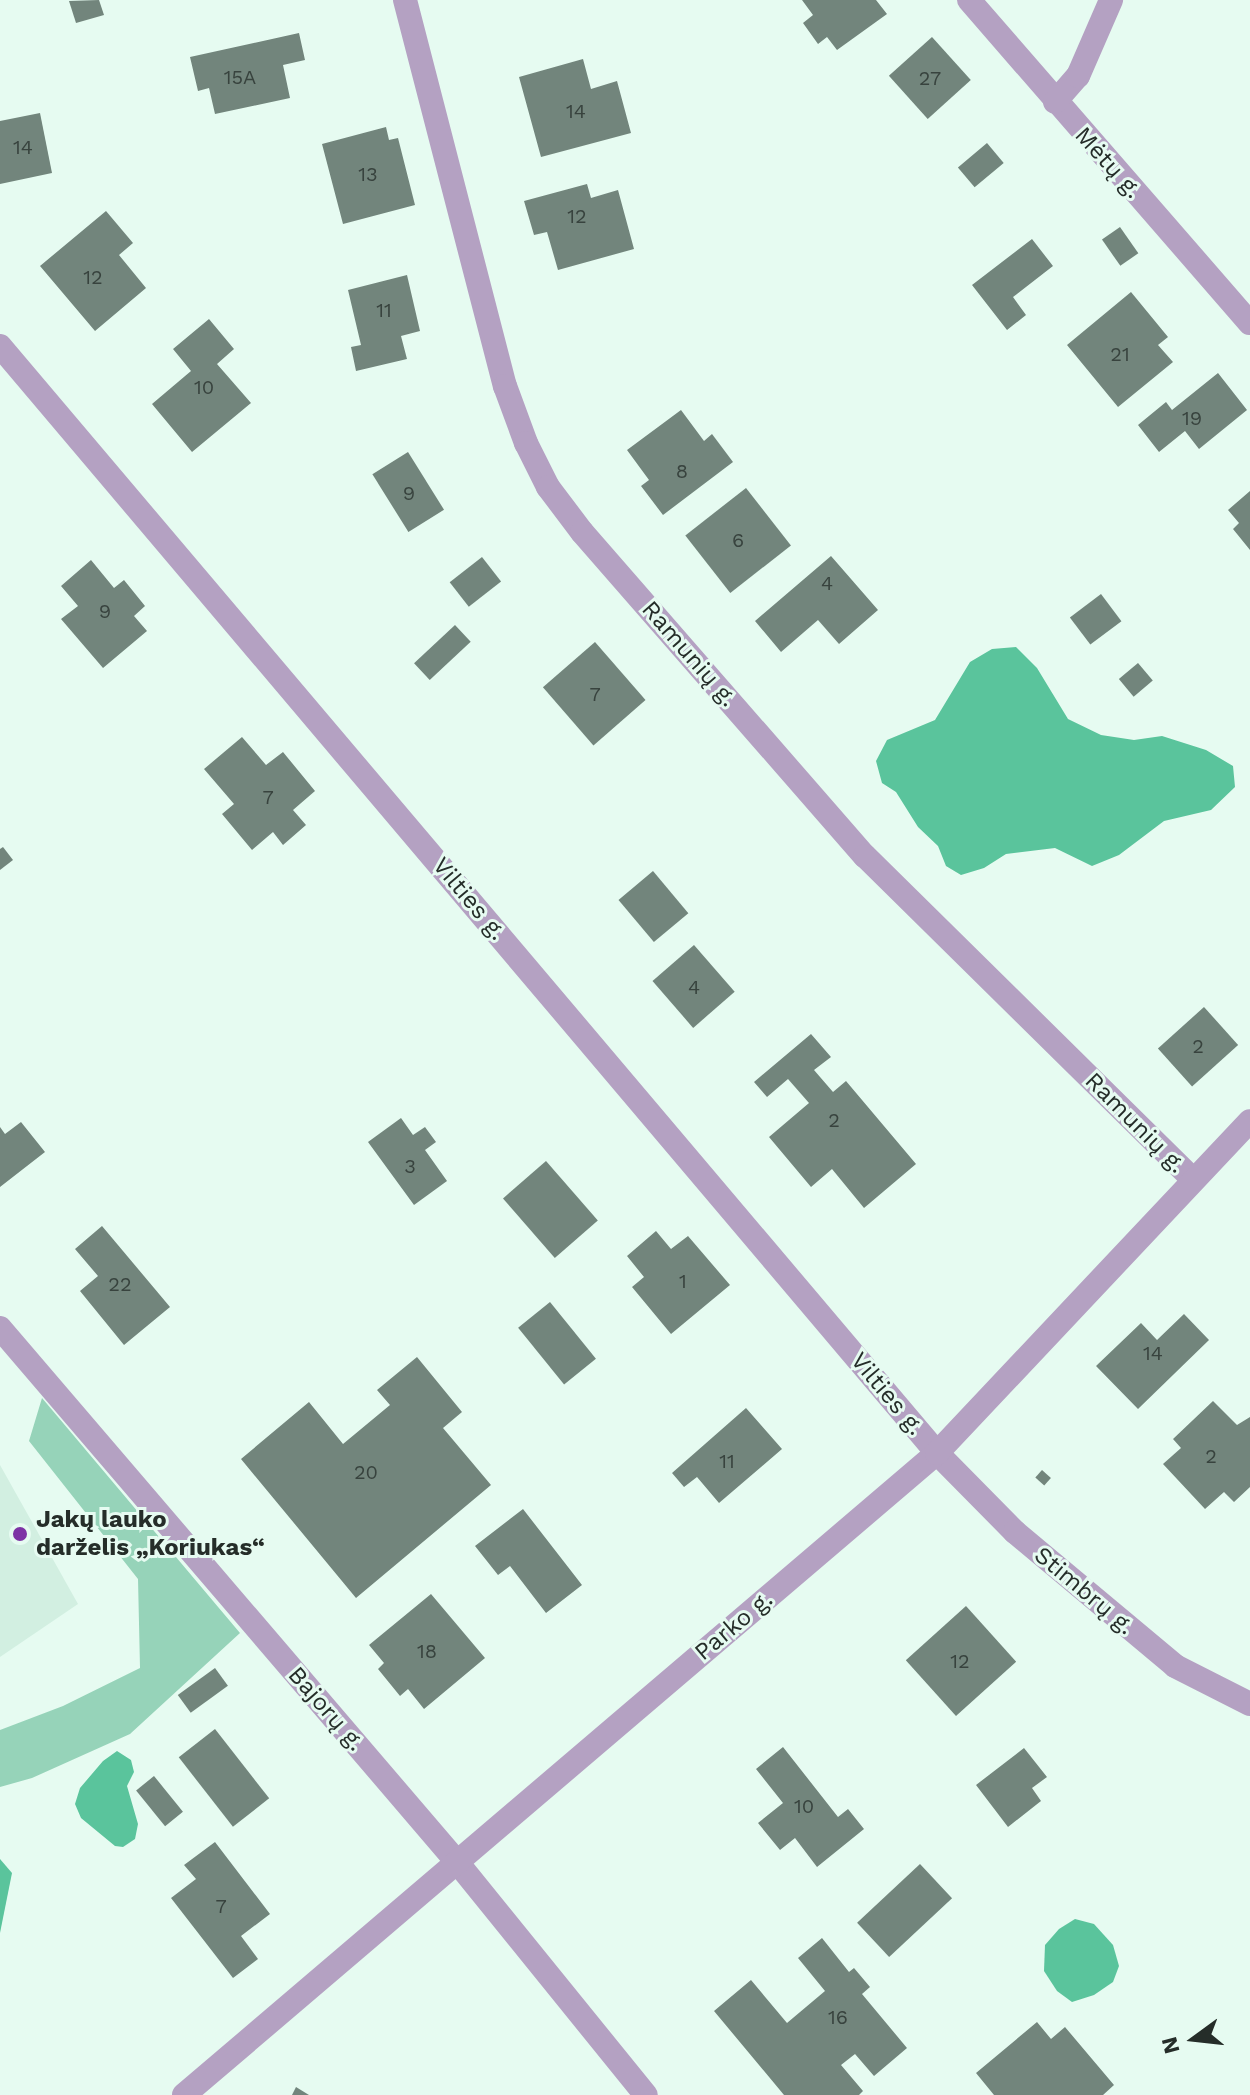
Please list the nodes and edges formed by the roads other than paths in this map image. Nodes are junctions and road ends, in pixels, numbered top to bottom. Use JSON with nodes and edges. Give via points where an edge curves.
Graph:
{"nodes":[{"id":1,"x":405,"y":0,"type":"edge"},
{"id":2,"x":969,"y":0,"type":"edge"},
{"id":3,"x":1111,"y":0,"type":"edge"},
{"id":4,"x":1055,"y":102,"type":"junction"},
{"id":5,"x":1250,"y":323,"type":"edge"},
{"id":6,"x":0,"y":346,"type":"edge"},
{"id":7,"x":1250,"y":1121,"type":"edge"},
{"id":8,"x":1192,"y":1179,"type":"junction"},
{"id":9,"x":0,"y":1328,"type":"edge"},
{"id":10,"x":937,"y":1453,"type":"junction"},
{"id":11,"x":1250,"y":1704,"type":"edge"},
{"id":12,"x":457,"y":1862,"type":"junction"},
{"id":13,"x":184,"y":2095,"type":"edge"},
{"id":14,"x":646,"y":2095,"type":"edge"}],
"edges":[{"from":1,"to":8,"type":"street","name":"Ramunių g.","via":[[505,386],[548,487],[865,856]]},
{"from":2,"to":4,"type":"street","name":"Mėtų g."},
{"from":3,"to":4,"type":"street","via":[[1078,76]]},
{"from":4,"to":5,"type":"street","name":"Mėtų g."},
{"from":6,"to":10,"type":"street","name":"Vilties g."},
{"from":7,"to":8,"type":"street","name":"Parko g."},
{"from":8,"to":10,"type":"street","name":"Parko g."},
{"from":9,"to":12,"type":"street","name":"Bajorų g."},
{"from":10,"to":11,"type":"street","name":"Stimbrų g.","via":[[1015,1532],[1175,1666]]},
{"from":10,"to":12,"type":"street","name":"Parko g."},
{"from":12,"to":13,"type":"street","name":"Parko g."},
{"from":12,"to":14,"type":"street","name":"Bajorų g."}]}
